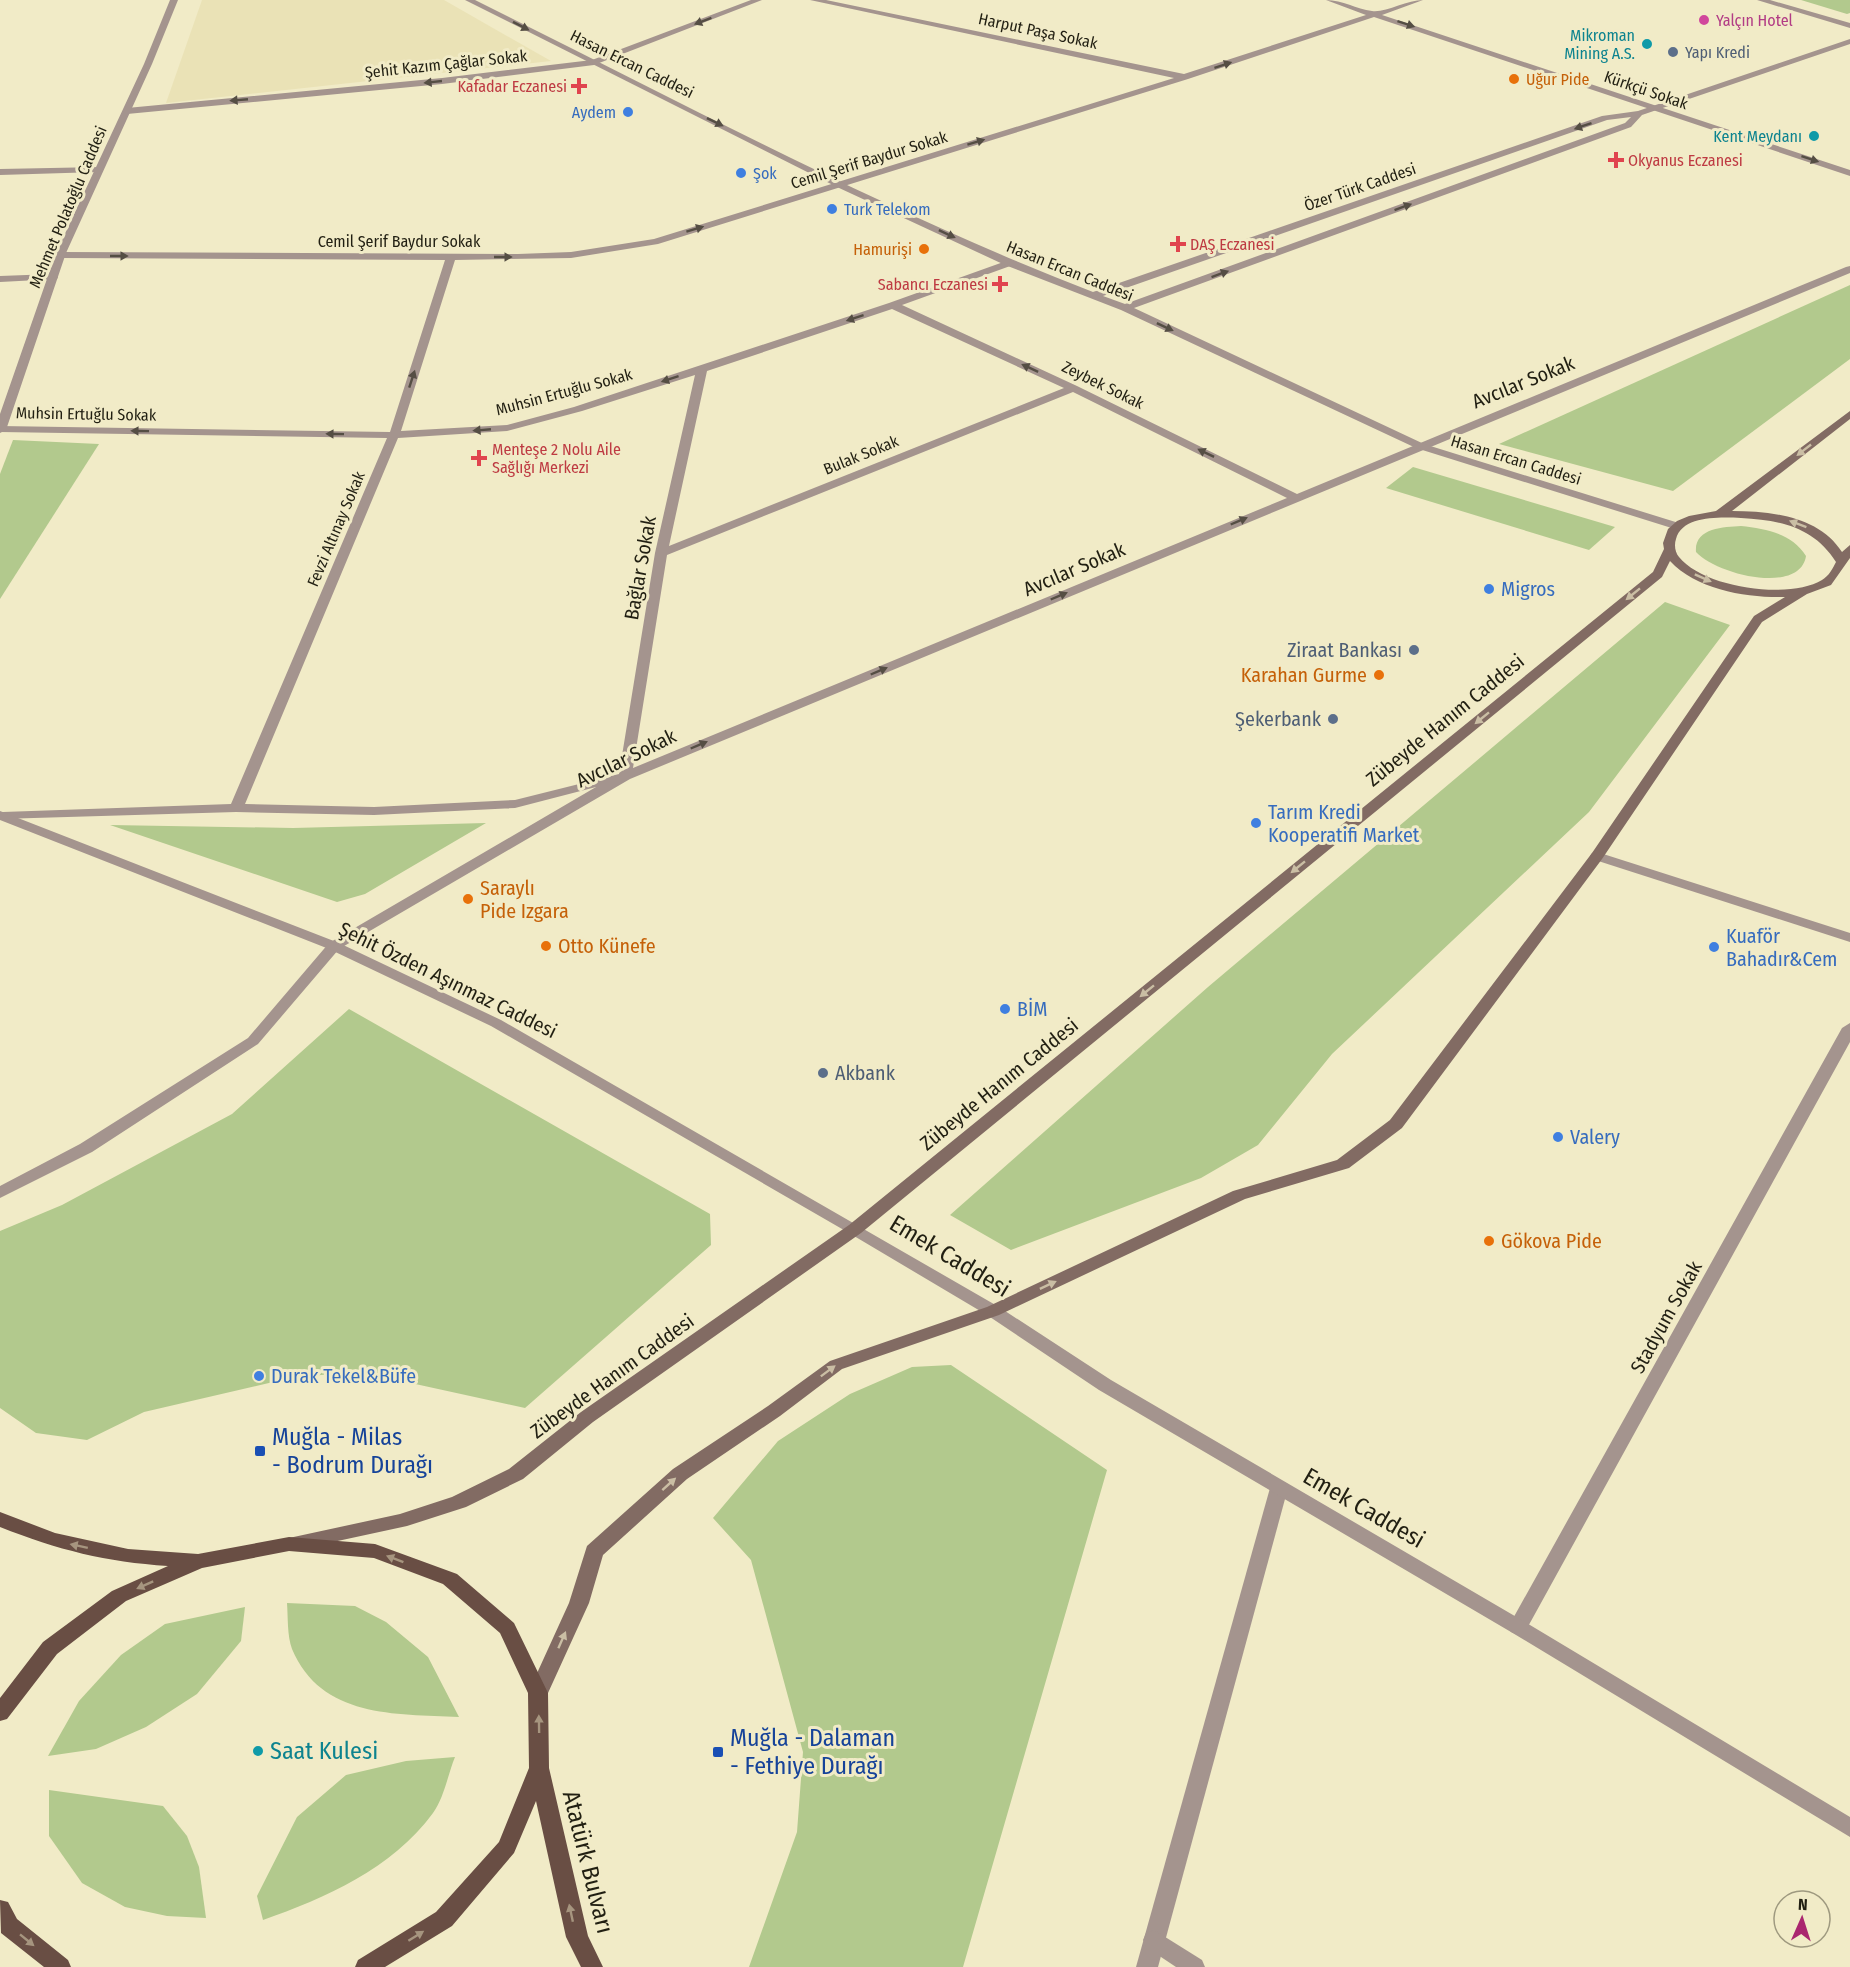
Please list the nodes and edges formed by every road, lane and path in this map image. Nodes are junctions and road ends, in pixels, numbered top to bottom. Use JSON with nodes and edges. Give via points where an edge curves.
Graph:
{"nodes":[{"id":1,"x":174,"y":0,"type":"edge"},
{"id":2,"x":469,"y":0,"type":"edge"},
{"id":3,"x":758,"y":0,"type":"edge"},
{"id":4,"x":814,"y":0,"type":"edge"},
{"id":5,"x":1330,"y":0,"type":"edge"},
{"id":6,"x":1419,"y":0,"type":"edge"},
{"id":7,"x":1761,"y":0,"type":"edge"},
{"id":8,"x":1378,"y":15,"type":"junction"},
{"id":9,"x":1850,"y":26,"type":"edge"},
{"id":10,"x":1850,"y":41,"type":"edge"},
{"id":11,"x":594,"y":62,"type":"junction"},
{"id":12,"x":1185,"y":77,"type":"junction"},
{"id":13,"x":1653,"y":108,"type":"junction"},
{"id":14,"x":127,"y":111,"type":"junction"},
{"id":15,"x":1639,"y":113,"type":"junction"},
{"id":16,"x":98,"y":169,"type":"junction"},
{"id":17,"x":0,"y":172,"type":"edge"},
{"id":18,"x":1850,"y":173,"type":"edge"},
{"id":19,"x":840,"y":184,"type":"junction"},
{"id":20,"x":61,"y":255,"type":"junction"},
{"id":21,"x":451,"y":256,"type":"junction"},
{"id":22,"x":1009,"y":263,"type":"junction"},
{"id":23,"x":1850,"y":269,"type":"edge"},
{"id":24,"x":53,"y":277,"type":"junction"},
{"id":25,"x":0,"y":279,"type":"edge"},
{"id":26,"x":1092,"y":296,"type":"junction"},
{"id":27,"x":893,"y":305,"type":"junction"},
{"id":28,"x":1125,"y":308,"type":"junction"},
{"id":29,"x":702,"y":369,"type":"junction"},
{"id":30,"x":1072,"y":388,"type":"junction"},
{"id":31,"x":1850,"y":414,"type":"edge"},
{"id":32,"x":0,"y":430,"type":"edge"},
{"id":33,"x":394,"y":435,"type":"junction"},
{"id":34,"x":1420,"y":446,"type":"junction"},
{"id":35,"x":1296,"y":498,"type":"junction"},
{"id":36,"x":1718,"y":513,"type":"junction"},
{"id":37,"x":1678,"y":526,"type":"junction"},
{"id":38,"x":1850,"y":549,"type":"edge"},
{"id":39,"x":1670,"y":550,"type":"junction"},
{"id":40,"x":661,"y":553,"type":"junction"},
{"id":41,"x":1841,"y":560,"type":"junction"},
{"id":42,"x":1835,"y":575,"type":"junction"},
{"id":43,"x":1850,"y":579,"type":"edge"},
{"id":44,"x":1804,"y":590,"type":"junction"},
{"id":45,"x":625,"y":776,"type":"junction"},
{"id":46,"x":236,"y":807,"type":"junction"},
{"id":47,"x":1,"y":815,"type":"edge"},
{"id":48,"x":1597,"y":856,"type":"junction"},
{"id":49,"x":1850,"y":938,"type":"edge"},
{"id":50,"x":334,"y":946,"type":"junction"},
{"id":51,"x":1850,"y":1028,"type":"edge"},
{"id":52,"x":0,"y":1193,"type":"edge"},
{"id":53,"x":855,"y":1228,"type":"junction"},
{"id":54,"x":993,"y":1311,"type":"junction"},
{"id":55,"x":1279,"y":1488,"type":"junction"},
{"id":56,"x":0,"y":1520,"type":"edge"},
{"id":57,"x":289,"y":1544,"type":"junction"},
{"id":58,"x":199,"y":1561,"type":"junction"},
{"id":59,"x":1518,"y":1627,"type":"junction"},
{"id":60,"x":538,"y":1693,"type":"junction"},
{"id":61,"x":0,"y":1713,"type":"edge"},
{"id":62,"x":540,"y":1768,"type":"junction"},
{"id":63,"x":1850,"y":1828,"type":"edge"},
{"id":64,"x":0,"y":1909,"type":"edge"},
{"id":65,"x":1154,"y":1940,"type":"junction"},
{"id":66,"x":60,"y":1967,"type":"edge"},
{"id":67,"x":366,"y":1967,"type":"edge"},
{"id":68,"x":592,"y":1967,"type":"edge"},
{"id":69,"x":1147,"y":1967,"type":"edge"},
{"id":70,"x":1194,"y":1967,"type":"edge"}],
"edges":[{"from":1,"to":14,"type":"street","name":"Mehmet Polatoğlu Caddesi"},
{"from":2,"to":11,"type":"street","name":"Hasan Ercan Caddesi","one_way":true},
{"from":3,"to":11,"type":"street","name":"Şehit Kazım Çağlar Sokak","one_way":true},
{"from":4,"to":12,"type":"street","name":"Harput Paşa Sokak"},
{"from":5,"to":8,"type":"street","name":"Kürkçü Sokak"},
{"from":6,"to":8,"type":"street","name":"Cemil Şerif Baydur Sokak"},
{"from":7,"to":9,"type":"street"},
{"from":12,"to":8,"type":"street","name":"Cemil Şerif Baydur Sokak","one_way":true},
{"from":8,"to":13,"type":"street","name":"Kürkçü Sokak","one_way":true},
{"from":10,"to":13,"type":"street","name":"Özer Türk Caddesi"},
{"from":11,"to":14,"type":"street","name":"Şehit Kazım Çağlar Sokak","one_way":true,"via":[[442,81]]},
{"from":11,"to":19,"type":"street","name":"Hasan Ercan Caddesi","one_way":true},
{"from":19,"to":12,"type":"street","name":"Cemil Şerif Baydur Sokak","one_way":true},
{"from":13,"to":15,"type":"street","name":"Özer Türk Caddesi"},
{"from":13,"to":18,"type":"street","name":"Kürkçü Sokak","one_way":true},
{"from":14,"to":16,"type":"street","name":"Mehmet Polatoğlu Caddesi"},
{"from":15,"to":26,"type":"street","name":"Özer Türk Caddesi","one_way":true,"via":[[1605,118]]},
{"from":28,"to":15,"type":"street","name":"Özer Türk Caddesi","one_way":true,"via":[[1628,125]]},
{"from":16,"to":17,"type":"street"},
{"from":16,"to":20,"type":"street","name":"Mehmet Polatoğlu Caddesi"},
{"from":21,"to":19,"type":"street","name":"Cemil Şerif Baydur Sokak","one_way":true,"via":[[571,255],[655,242]]},
{"from":19,"to":22,"type":"street","name":"Hasan Ercan Caddesi","one_way":true},
{"from":20,"to":21,"type":"street","name":"Cemil Şerif Baydur Sokak","one_way":true},
{"from":20,"to":24,"type":"street","name":"Mehmet Polatoğlu Caddesi"},
{"from":33,"to":21,"type":"street","name":"Fevzi Altınay Sokak","one_way":true},
{"from":22,"to":26,"type":"street","name":"Hasan Ercan Caddesi"},
{"from":22,"to":27,"type":"street","name":"Muhsin Ertuğlu Sokak"},
{"from":23,"to":34,"type":"street","name":"Avcılar Sokak"},
{"from":24,"to":25,"type":"street"},
{"from":24,"to":32,"type":"street","name":"Mehmet Polatoğlu Caddesi"},
{"from":26,"to":28,"type":"street","name":"Hasan Ercan Caddesi"},
{"from":27,"to":29,"type":"street","name":"Muhsin Ertuğlu Sokak","one_way":true},
{"from":30,"to":27,"type":"street","name":"Zeybek Sokak","one_way":true},
{"from":28,"to":34,"type":"street","name":"Hasan Ercan Caddesi","one_way":true},
{"from":29,"to":33,"type":"street","name":"Muhsin Ertuğlu Sokak","one_way":true,"via":[[507,428]]},
{"from":29,"to":40,"type":"street","name":"Bağlar Sokak"},
{"from":35,"to":30,"type":"street","name":"Zeybek Sokak","one_way":true},
{"from":30,"to":40,"type":"street","name":"Bulak Sokak"},
{"from":31,"to":36,"type":"main road","one_way":true,"via":[[1738,502]]},
{"from":33,"to":32,"type":"street","name":"Muhsin Ertuğlu Sokak","one_way":true},
{"from":33,"to":46,"type":"street","name":"Fevzi Altınay Sokak"},
{"from":34,"to":35,"type":"street","name":"Avcılar Sokak"},
{"from":34,"to":37,"type":"street","name":"Hasan Ercan Caddesi"},
{"from":45,"to":35,"type":"street","name":"Avcılar Sokak","one_way":true},
{"from":36,"to":37,"type":"main road"},
{"from":41,"to":36,"type":"main road","one_way":true,"via":[[1835,547],[1820,534],[1798,524],[1773,516]]},
{"from":37,"to":39,"type":"main road","name":"Zübeyde Hanım Caddesi","via":[[1669,537]]},
{"from":38,"to":41,"type":"main road"},
{"from":39,"to":44,"type":"main road","one_way":true,"via":[[1678,563],[1720,585],[1778,593]]},
{"from":39,"to":53,"type":"main road","name":"Zübeyde Hanım Caddesi","one_way":true,"via":[[1658,574],[1649,582]]},
{"from":40,"to":45,"type":"street","name":"Bağlar Sokak"},
{"from":41,"to":42,"type":"main road"},
{"from":42,"to":43,"type":"main road"},
{"from":42,"to":44,"type":"main road"},
{"from":44,"to":48,"type":"main road","via":[[1758,619]]},
{"from":45,"to":46,"type":"street","via":[[515,804],[374,811]]},
{"from":45,"to":50,"type":"street","name":"Avcılar Sokak"},
{"from":46,"to":47,"type":"street"},
{"from":47,"to":50,"type":"street","name":"Şehit Özden Aşınmaz Caddesi"},
{"from":48,"to":49,"type":"street"},
{"from":54,"to":48,"type":"main road","one_way":true,"via":[[1239,1195],[1343,1164],[1361,1151],[1396,1124]]},
{"from":50,"to":52,"type":"street","name":"Avcılar Sokak","via":[[254,1041],[86,1148]]},
{"from":50,"to":53,"type":"street","name":"Şehit Özden Aşınmaz Caddesi","via":[[496,1023]]},
{"from":51,"to":59,"type":"street","name":"Stadyum Sokak"},
{"from":53,"to":54,"type":"street","name":"Emek Caddesi"},
{"from":53,"to":57,"type":"main road","name":"Zübeyde Hanım Caddesi","via":[[587,1417],[516,1474],[459,1502],[400,1521]]},
{"from":54,"to":55,"type":"street","name":"Emek Caddesi","via":[[1105,1385]]},
{"from":60,"to":54,"type":"main road","one_way":true,"via":[[579,1603],[594,1551],[680,1474],[836,1365]]},
{"from":55,"to":59,"type":"street","name":"Emek Caddesi"},
{"from":55,"to":65,"type":"street"},
{"from":58,"to":56,"type":"main road","one_way":true,"via":[[128,1556],[52,1540]]},
{"from":57,"to":58,"type":"main road"},
{"from":60,"to":57,"type":"main road","one_way":true,"via":[[507,1628],[450,1579],[375,1551]]},
{"from":58,"to":61,"type":"main road","one_way":true,"via":[[119,1596],[50,1648]]},
{"from":59,"to":63,"type":"street","name":"Emek Caddesi"},
{"from":62,"to":60,"type":"main road","one_way":true},
{"from":67,"to":62,"type":"main road","one_way":true,"via":[[444,1918],[507,1847]]},
{"from":68,"to":62,"type":"main road","name":"Atatürk Bulvarı","one_way":true,"via":[[577,1937]]},
{"from":64,"to":66,"type":"main road","one_way":true,"via":[[9,1926]]},
{"from":65,"to":69,"type":"street"},
{"from":65,"to":70,"type":"street"}]}
